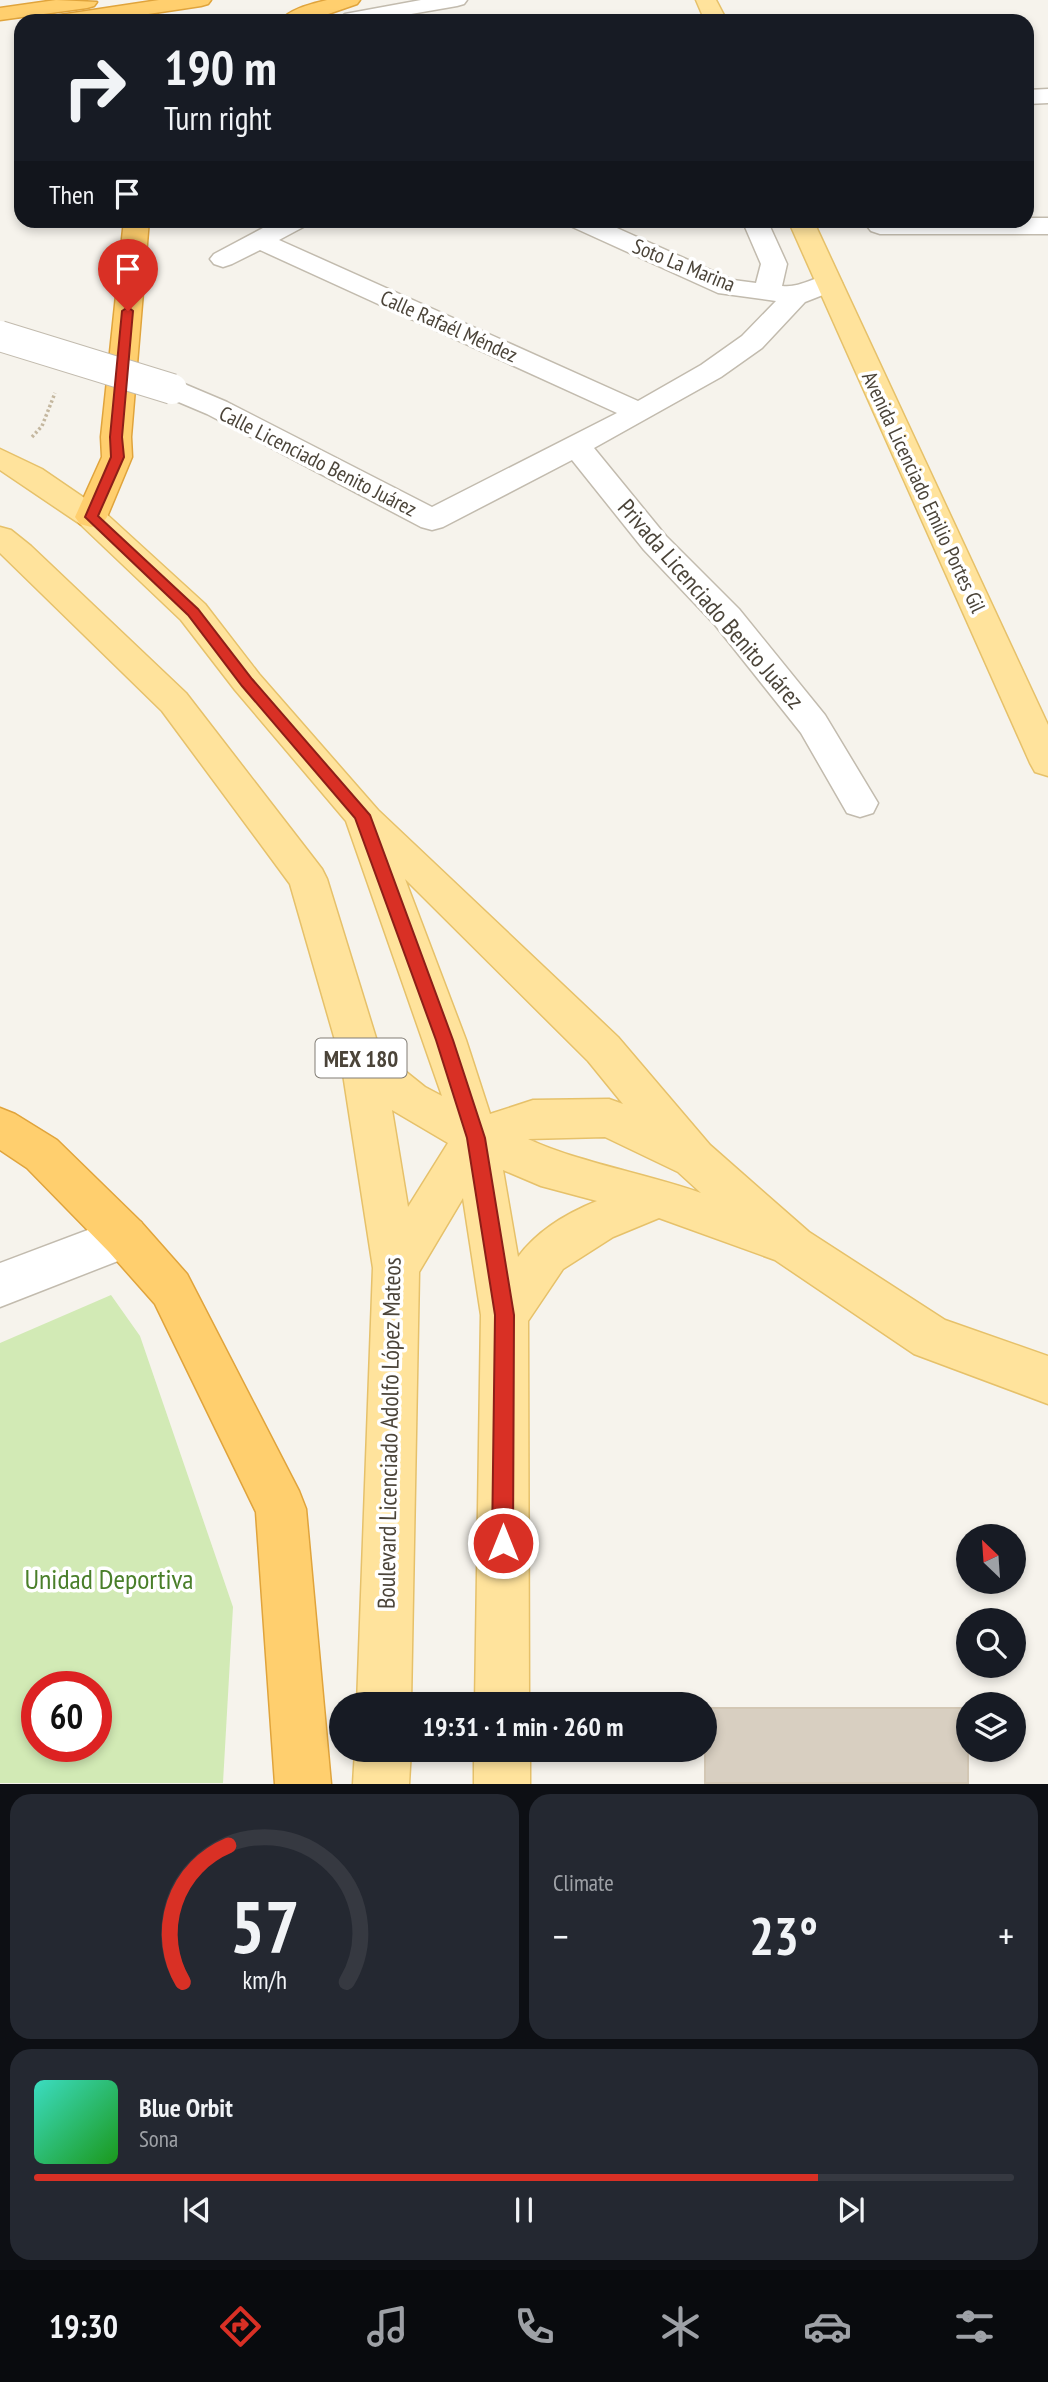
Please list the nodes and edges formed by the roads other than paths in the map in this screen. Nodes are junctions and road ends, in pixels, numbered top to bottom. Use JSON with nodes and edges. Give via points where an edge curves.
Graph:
{"nodes":[{"id":1,"x":103,"y":0,"type":"edge"},
{"id":2,"x":201,"y":0,"type":"edge"},
{"id":3,"x":350,"y":0,"type":"edge"},
{"id":4,"x":457,"y":0,"type":"edge"},
{"id":5,"x":107,"y":14,"type":"edge"},
{"id":6,"x":306,"y":14,"type":"edge"},
{"id":7,"x":375,"y":14,"type":"edge"},
{"id":8,"x":0,"y":15,"type":"edge"},
{"id":9,"x":136,"y":228,"type":"edge"},
{"id":10,"x":282,"y":228,"type":"edge"},
{"id":11,"x":594,"y":228,"type":"edge"},
{"id":12,"x":759,"y":228,"type":"edge"},
{"id":13,"x":804,"y":228,"type":"edge"},
{"id":14,"x":258,"y":240,"type":"junction"},
{"id":15,"x":223,"y":260,"type":"dead end"},
{"id":16,"x":829,"y":283,"type":"junction"},
{"id":17,"x":766,"y":292,"type":"junction"},
{"id":18,"x":796,"y":296,"type":"junction"},
{"id":19,"x":0,"y":336,"type":"edge"},
{"id":20,"x":640,"y":413,"type":"junction"},
{"id":21,"x":577,"y":446,"type":"junction"},
{"id":22,"x":12,"y":452,"type":"edge"},
{"id":23,"x":91,"y":517,"type":"junction"},
{"id":24,"x":0,"y":537,"type":"edge"},
{"id":25,"x":1048,"y":763,"type":"edge"},
{"id":26,"x":860,"y":803,"type":"dead end"},
{"id":27,"x":362,"y":815,"type":"junction"},
{"id":28,"x":362,"y":1061,"type":"junction"},
{"id":29,"x":0,"y":1127,"type":"edge"},
{"id":30,"x":476,"y":1138,"type":"junction"},
{"id":31,"x":694,"y":1159,"type":"junction"},
{"id":32,"x":658,"y":1198,"type":"junction"},
{"id":33,"x":125,"y":1237,"type":"junction"},
{"id":34,"x":793,"y":1247,"type":"junction"},
{"id":35,"x":396,"y":1268,"type":"junction"},
{"id":36,"x":0,"y":1285,"type":"edge"},
{"id":37,"x":505,"y":1315,"type":"junction"},
{"id":38,"x":1048,"y":1380,"type":"edge"},
{"id":39,"x":384,"y":1692,"type":"edge"},
{"id":40,"x":502,"y":1692,"type":"edge"},
{"id":41,"x":382,"y":1762,"type":"edge"},
{"id":42,"x":502,"y":1762,"type":"edge"},
{"id":43,"x":303,"y":1783,"type":"edge"},
{"id":44,"x":381,"y":1783,"type":"edge"},
{"id":45,"x":502,"y":1783,"type":"edge"}],
"edges":[{"from":1,"to":8,"type":"highway"},
{"from":2,"to":5,"type":"highway"},
{"from":3,"to":6,"type":"highway"},
{"from":4,"to":7,"type":"street"},
{"from":9,"to":23,"type":"highway","via":[[117,457]]},
{"from":10,"to":14,"type":"street"},
{"from":11,"to":17,"type":"street","name":"Soto La Marina","via":[[727,287]]},
{"from":12,"to":17,"type":"street","via":[[774,264]]},
{"from":13,"to":16,"type":"main road","name":"Avenida Licenciado Emilio Portes Gil"},
{"from":14,"to":15,"type":"street"},
{"from":14,"to":20,"type":"street","name":"Calle Rafaél Méndez"},
{"from":16,"to":18,"type":"street","name":"Calle Licenciado Benito Juárez"},
{"from":16,"to":25,"type":"main road","name":"Avenida Licenciado Emilio Portes Gil"},
{"from":17,"to":18,"type":"street","name":"Soto La Marina"},
{"from":18,"to":20,"type":"street","name":"Calle Licenciado Benito Juárez","via":[[752,342]]},
{"from":19,"to":21,"type":"street","name":"Calle Licenciado Benito Juárez","bridge":true,"via":[[173,389],[432,520]]},
{"from":20,"to":21,"type":"street","name":"Calle Licenciado Benito Juárez"},
{"from":21,"to":26,"type":"street","name":"Privada Licenciado Benito Juárez","via":[[655,543],[727,617],[813,724]]},
{"from":22,"to":23,"type":"main road","number":"MEX 180","via":[[31,475]]},
{"from":23,"to":27,"type":"main road","number":"MEX 180","via":[[193,612]]},
{"from":24,"to":28,"type":"main road","name":"Boulevard Licenciado Adolfo López Mateos","number":"MEX 180","via":[[173,702],[308,879]]},
{"from":27,"to":30,"type":"main road","number":"MEX 180"},
{"from":27,"to":31,"type":"main road","via":[[603,1049]]},
{"from":28,"to":30,"type":"main road","via":[[410,1100]]},
{"from":28,"to":35,"type":"main road","name":"Boulevard Licenciado Adolfo López Mateos","number":"MEX 180"},
{"from":29,"to":33,"type":"highway","via":[[42,1154]]},
{"from":30,"to":31,"type":"main road","via":[[533,1119],[609,1118]]},
{"from":30,"to":32,"type":"main road","via":[[541,1166]]},
{"from":30,"to":35,"type":"main road"},
{"from":30,"to":37,"type":"main road","number":"MEX 180"},
{"from":31,"to":34,"type":"main road"},
{"from":32,"to":34,"type":"main road"},
{"from":32,"to":37,"type":"main road","via":[[597,1222],[547,1254]]},
{"from":33,"to":36,"type":"street"},
{"from":33,"to":43,"type":"highway","via":[[171,1289],[281,1509]]},
{"from":34,"to":38,"type":"main road","via":[[931,1338]]},
{"from":35,"to":39,"type":"main road","name":"Boulevard Licenciado Adolfo López Mateos","number":"MEX 180"},
{"from":37,"to":40,"type":"main road","number":"MEX 180"},
{"from":41,"to":44,"type":"main road"},
{"from":42,"to":45,"type":"main road"}]}
